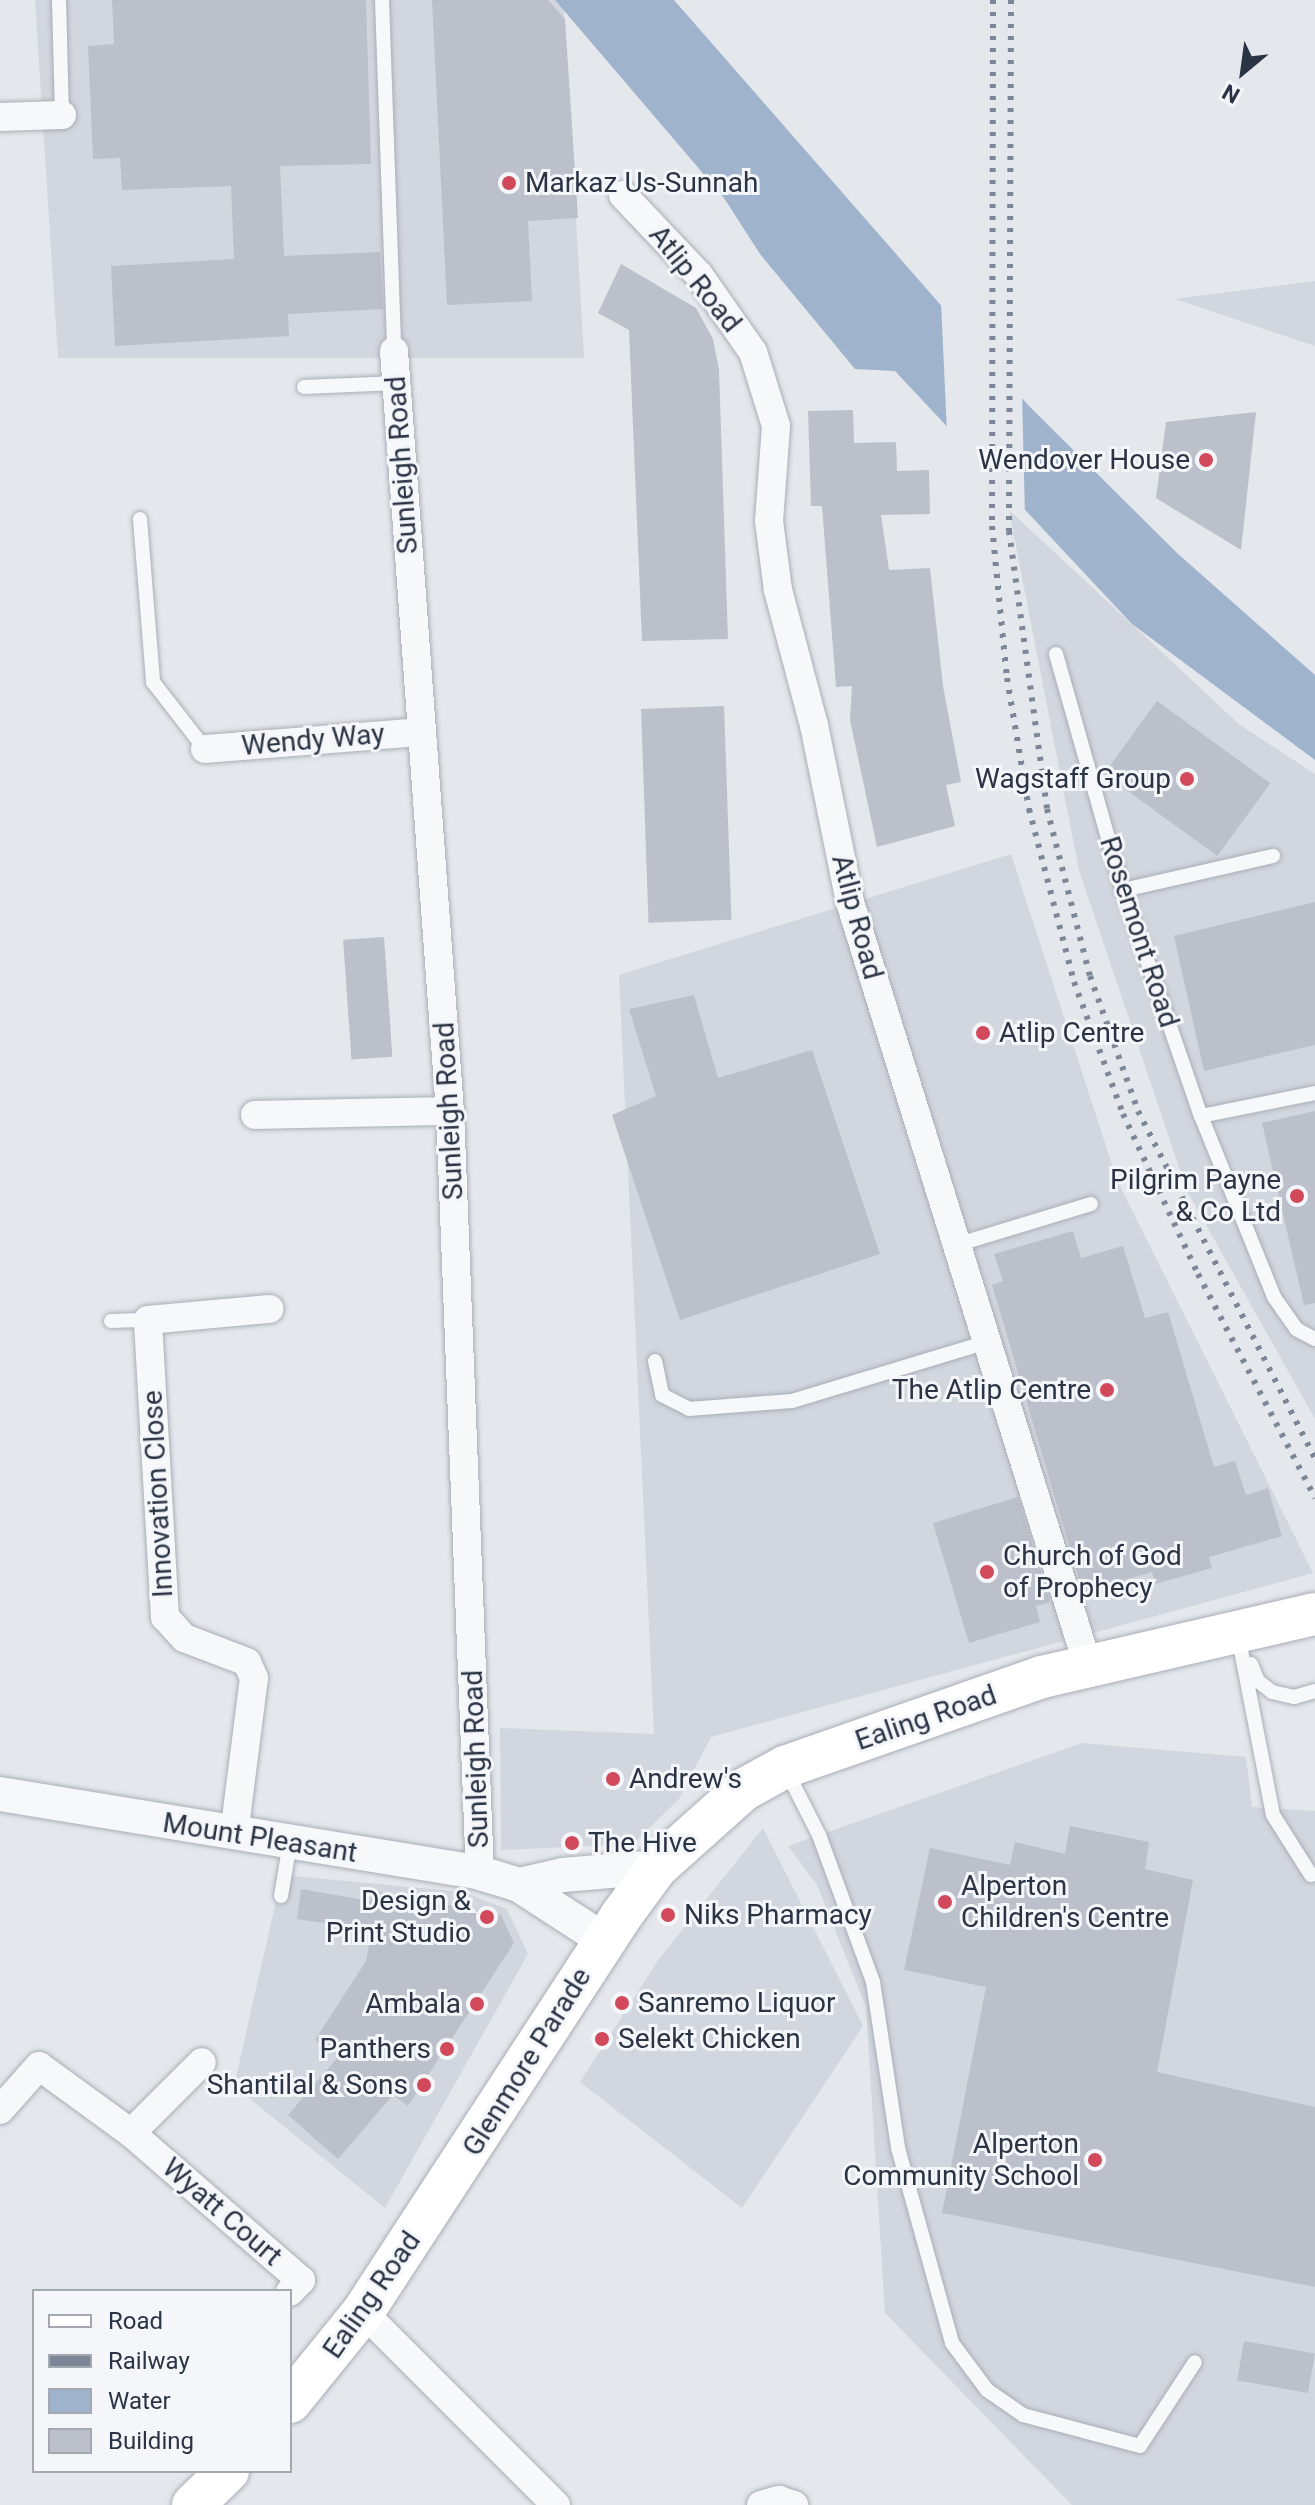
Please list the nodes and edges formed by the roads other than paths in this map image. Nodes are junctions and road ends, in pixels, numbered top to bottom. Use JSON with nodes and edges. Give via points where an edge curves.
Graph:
{"nodes":[{"id":1,"x":59,"y":0,"type":"edge"},
{"id":2,"x":382,"y":0,"type":"edge"},
{"id":3,"x":62,"y":115,"type":"joint"},
{"id":4,"x":0,"y":117,"type":"edge"},
{"id":5,"x":623,"y":195,"type":"dead end"},
{"id":6,"x":394,"y":351,"type":"joint"},
{"id":7,"x":397,"y":383,"type":"junction"},
{"id":8,"x":304,"y":387,"type":"dead end"},
{"id":9,"x":140,"y":519,"type":"dead end"},
{"id":10,"x":1056,"y":654,"type":"dead end"},
{"id":11,"x":421,"y":732,"type":"junction"},
{"id":12,"x":205,"y":749,"type":"joint"},
{"id":13,"x":1273,"y":856,"type":"dead end"},
{"id":14,"x":1123,"y":890,"type":"junction"},
{"id":15,"x":1315,"y":1093,"type":"edge"},
{"id":16,"x":450,"y":1111,"type":"junction"},
{"id":17,"x":255,"y":1115,"type":"dead end"},
{"id":18,"x":1201,"y":1116,"type":"junction"},
{"id":19,"x":1091,"y":1204,"type":"dead end"},
{"id":20,"x":956,"y":1245,"type":"junction"},
{"id":21,"x":270,"y":1309,"type":"dead end"},
{"id":22,"x":148,"y":1320,"type":"junction"},
{"id":23,"x":111,"y":1321,"type":"dead end"},
{"id":24,"x":1315,"y":1339,"type":"edge"},
{"id":25,"x":987,"y":1342,"type":"junction"},
{"id":26,"x":655,"y":1361,"type":"dead end"},
{"id":27,"x":1315,"y":1614,"type":"edge"},
{"id":28,"x":1237,"y":1630,"type":"junction"},
{"id":29,"x":1088,"y":1666,"type":"junction"},
{"id":30,"x":1315,"y":1691,"type":"edge"},
{"id":31,"x":785,"y":1767,"type":"junction"},
{"id":32,"x":0,"y":1794,"type":"edge"},
{"id":33,"x":234,"y":1834,"type":"junction"},
{"id":34,"x":290,"y":1843,"type":"junction"},
{"id":35,"x":657,"y":1867,"type":"junction"},
{"id":36,"x":480,"y":1873,"type":"junction"},
{"id":37,"x":1311,"y":1875,"type":"dead end"},
{"id":38,"x":519,"y":1885,"type":"junction"},
{"id":39,"x":281,"y":1896,"type":"dead end"},
{"id":40,"x":604,"y":1940,"type":"junction"},
{"id":41,"x":202,"y":2062,"type":"dead end"},
{"id":42,"x":0,"y":2110,"type":"edge"},
{"id":43,"x":131,"y":2133,"type":"junction"},
{"id":44,"x":449,"y":2184,"type":"joint"},
{"id":45,"x":292,"y":2290,"type":"edge"},
{"id":46,"x":363,"y":2312,"type":"junction"},
{"id":47,"x":1195,"y":2362,"type":"dead end"},
{"id":48,"x":292,"y":2400,"type":"edge"},
{"id":49,"x":226,"y":2473,"type":"edge"},
{"id":50,"x":193,"y":2505,"type":"edge"},
{"id":51,"x":556,"y":2505,"type":"edge"},
{"id":52,"x":761,"y":2505,"type":"edge"},
{"id":53,"x":794,"y":2505,"type":"edge"}],
"edges":[{"from":1,"to":3,"type":"lane"},
{"from":2,"to":6,"type":"lane"},
{"from":3,"to":4,"type":"street"},
{"from":5,"to":20,"type":"street","name":"Atlip Road","via":[[699,275],[753,352],[776,426],[769,521],[778,590],[814,725],[853,914]]},
{"from":6,"to":7,"type":"street","name":"Sunleigh Road"},
{"from":7,"to":8,"type":"lane"},
{"from":7,"to":11,"type":"street","name":"Sunleigh Road"},
{"from":9,"to":12,"type":"lane","via":[[153,682]]},
{"from":10,"to":14,"type":"lane","name":"Rosemont Road"},
{"from":11,"to":12,"type":"street","name":"Wendy Way"},
{"from":11,"to":16,"type":"street","name":"Sunleigh Road"},
{"from":13,"to":14,"type":"lane"},
{"from":14,"to":18,"type":"lane","name":"Rosemont Road"},
{"from":15,"to":18,"type":"lane"},
{"from":16,"to":17,"type":"street"},
{"from":16,"to":36,"type":"street","name":"Sunleigh Road"},
{"from":18,"to":24,"type":"lane","name":"Rosemont Road","via":[[1274,1297],[1296,1329]]},
{"from":19,"to":20,"type":"lane"},
{"from":20,"to":25,"type":"street","name":"Atlip Road"},
{"from":21,"to":22,"type":"street"},
{"from":22,"to":23,"type":"lane"},
{"from":22,"to":33,"type":"street","name":"Innovation Close","via":[[165,1617],[184,1638],[247,1662],[254,1678]]},
{"from":25,"to":26,"type":"lane","via":[[792,1401],[689,1409],[662,1395]]},
{"from":25,"to":29,"type":"street","name":"Atlip Road"},
{"from":27,"to":28,"type":"main road","name":"Ealing Road"},
{"from":28,"to":29,"type":"main road","name":"Ealing Road"},
{"from":28,"to":30,"type":"lane","via":[[1258,1681],[1294,1697]]},
{"from":28,"to":37,"type":"lane","via":[[1273,1815]]},
{"from":29,"to":31,"type":"main road","name":"Ealing Road"},
{"from":31,"to":35,"type":"main road","name":"Ealing Road","via":[[743,1790]]},
{"from":31,"to":47,"type":"lane","via":[[819,1835],[873,1982],[898,2148],[952,2343],[987,2390],[1023,2415],[1140,2446]]},
{"from":32,"to":33,"type":"street","name":"Mount Pleasant"},
{"from":33,"to":34,"type":"street","name":"Mount Pleasant"},
{"from":34,"to":36,"type":"street","name":"Mount Pleasant"},
{"from":34,"to":39,"type":"lane"},
{"from":35,"to":38,"type":"street","name":"Mount Pleasant","via":[[563,1875]]},
{"from":35,"to":40,"type":"main road","name":"Ealing Road"},
{"from":36,"to":38,"type":"street","name":"Mount Pleasant"},
{"from":38,"to":40,"type":"street","name":"Mount Pleasant"},
{"from":40,"to":44,"type":"main road","name":"Glenmore Parade"},
{"from":41,"to":43,"type":"street"},
{"from":42,"to":43,"type":"street","name":"Wyatt Court","via":[[39,2066]]},
{"from":43,"to":45,"type":"street","name":"Wyatt Court","via":[[301,2280]]},
{"from":44,"to":46,"type":"main road","name":"Ealing Road"},
{"from":46,"to":48,"type":"main road","name":"Ealing Road"},
{"from":46,"to":51,"type":"street"},
{"from":49,"to":50,"type":"main road"},
{"from":52,"to":53,"type":"street","via":[[779,2500]]}]}
